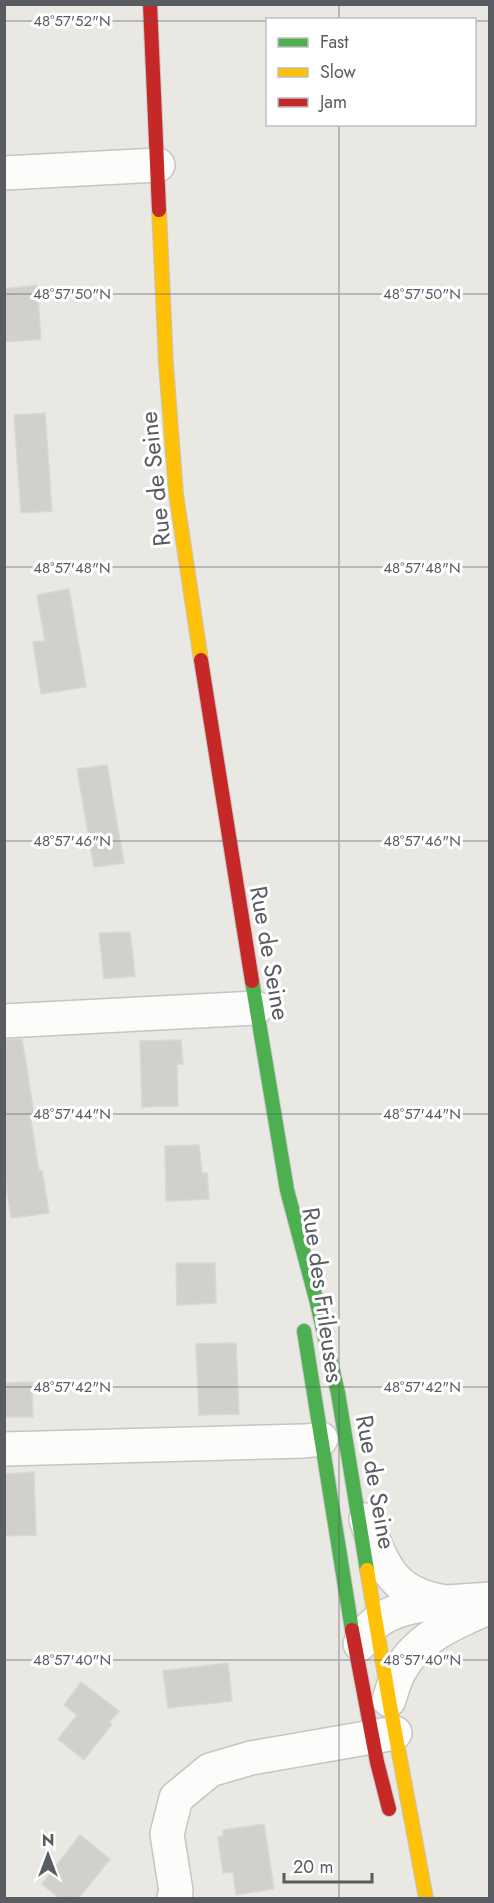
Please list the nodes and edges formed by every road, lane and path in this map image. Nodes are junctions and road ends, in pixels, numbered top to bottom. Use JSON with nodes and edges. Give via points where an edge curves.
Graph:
{"nodes":[{"id":1,"x":150,"y":4,"type":"edge"},
{"id":2,"x":158,"y":165,"type":"junction"},
{"id":3,"x":4,"y":173,"type":"edge"},
{"id":4,"x":256,"y":1008,"type":"junction"},
{"id":5,"x":4,"y":1021,"type":"edge"},
{"id":6,"x":286,"y":1190,"type":"junction"},
{"id":7,"x":297,"y":1279,"type":"dead end"},
{"id":8,"x":302,"y":1319,"type":"dead end"},
{"id":9,"x":321,"y":1439,"type":"junction"},
{"id":10,"x":4,"y":1449,"type":"edge"},
{"id":11,"x":356,"y":1491,"type":"junction"},
{"id":12,"x":489,"y":1599,"type":"edge"},
{"id":13,"x":453,"y":1603,"type":"junction"},
{"id":14,"x":489,"y":1607,"type":"edge"},
{"id":15,"x":366,"y":1629,"type":"junction"},
{"id":16,"x":439,"y":1633,"type":"junction"},
{"id":17,"x":389,"y":1700,"type":"junction"},
{"id":18,"x":383,"y":1735,"type":"junction"},
{"id":19,"x":394,"y":1823,"type":"dead end"},
{"id":20,"x":401,"y":1844,"type":"dead end"},
{"id":21,"x":174,"y":1899,"type":"edge"},
{"id":22,"x":420,"y":1899,"type":"edge"},
{"id":23,"x":426,"y":1899,"type":"edge"}],
"edges":[{"from":1,"to":2,"type":"street","name":"Rue de Seine"},
{"from":2,"to":3,"type":"street"},
{"from":2,"to":4,"type":"street","name":"Rue de Seine","via":[[176,494]]},
{"from":4,"to":5,"type":"street"},
{"from":4,"to":6,"type":"street","name":"Rue de Seine"},
{"from":6,"to":7,"type":"street","name":"Rue des Frileuses"},
{"from":6,"to":11,"type":"street","name":"Rue de Seine","via":[[328,1347]]},
{"from":8,"to":9,"type":"street","name":"Rue des Frileuses"},
{"from":9,"to":10,"type":"street"},
{"from":9,"to":15,"type":"street","name":"Rue des Frileuses"},
{"from":11,"to":13,"type":"street","via":[[383,1562],[394,1577],[419,1596]]},
{"from":11,"to":15,"type":"street","name":"Rue de Seine"},
{"from":12,"to":13,"type":"street"},
{"from":13,"to":15,"type":"street","via":[[409,1608],[389,1614]]},
{"from":14,"to":16,"type":"street"},
{"from":15,"to":16,"type":"street","via":[[405,1640]]},
{"from":15,"to":17,"type":"street","name":"Rue de Seine"},
{"from":15,"to":18,"type":"street","name":"Rue des Frileuses"},
{"from":16,"to":17,"type":"street","via":[[407,1659]]},
{"from":17,"to":18,"type":"street","name":"Rue de Seine"},
{"from":18,"to":19,"type":"street","name":"Rue des Frileuses","via":[[385,1795]]},
{"from":18,"to":21,"type":"street","via":[[251,1758],[210,1770],[176,1798],[167,1834]]},
{"from":18,"to":23,"type":"street","name":"Rue de Seine"},
{"from":20,"to":22,"type":"street"}]}
